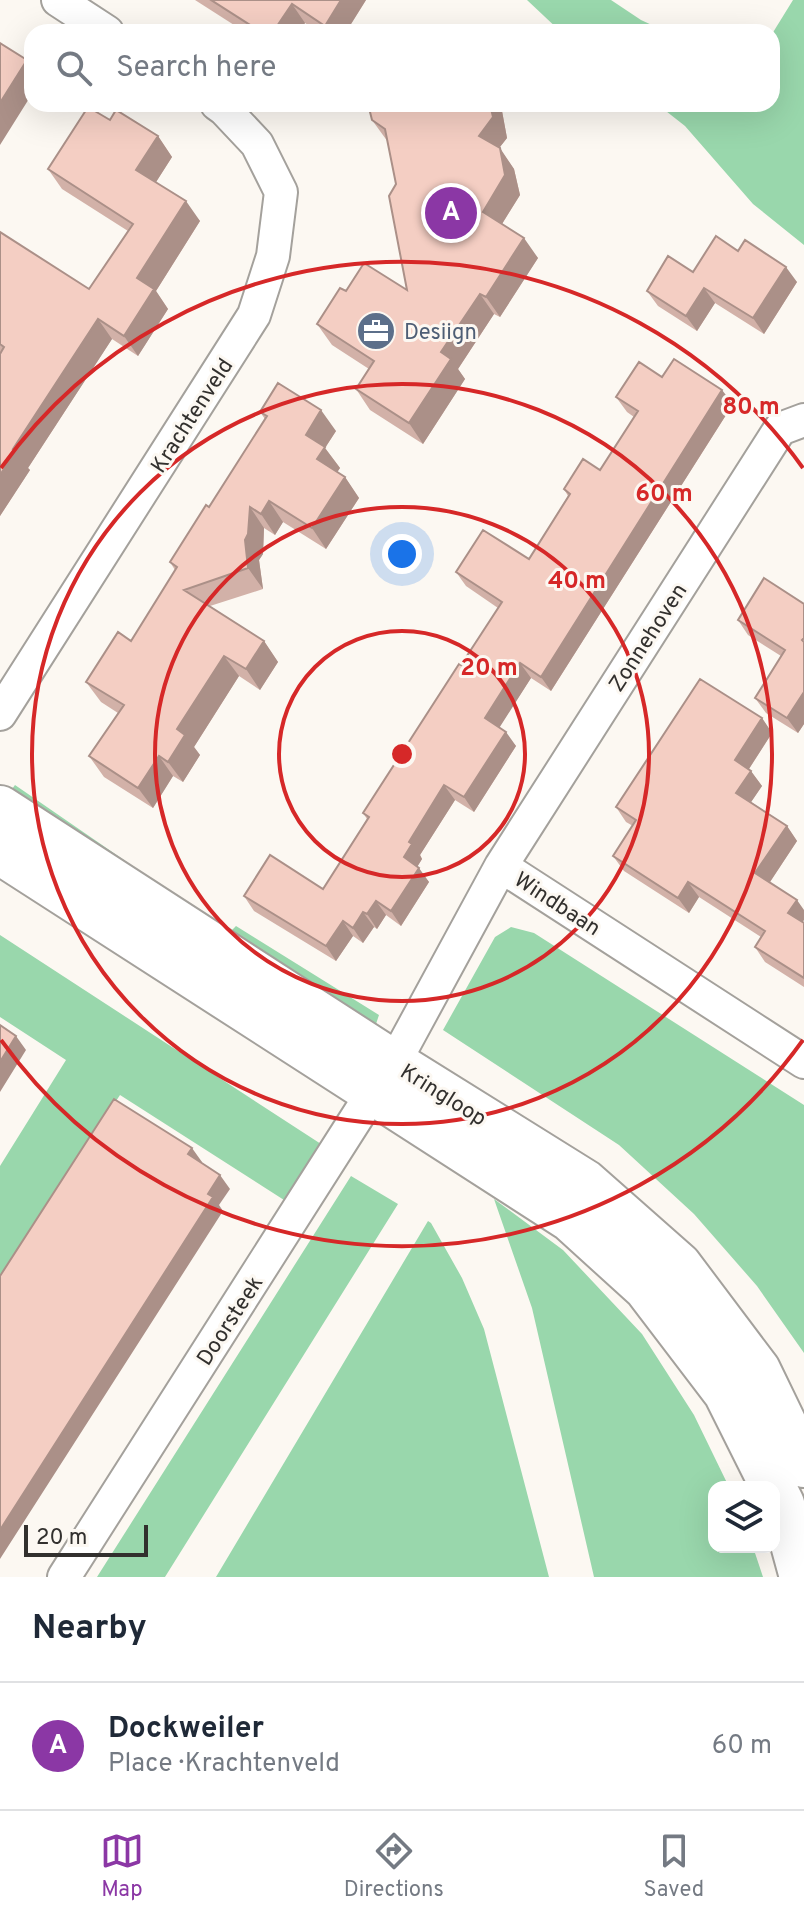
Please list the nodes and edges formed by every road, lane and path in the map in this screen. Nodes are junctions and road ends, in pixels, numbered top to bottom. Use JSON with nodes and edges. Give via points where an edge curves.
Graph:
{"nodes":[{"id":1,"x":58,"y":0,"type":"edge"},
{"id":2,"x":95,"y":24,"type":"edge"},
{"id":3,"x":227,"y":112,"type":"edge"},
{"id":4,"x":804,"y":420,"type":"edge"},
{"id":5,"x":0,"y":714,"type":"edge"},
{"id":6,"x":0,"y":808,"type":"edge"},
{"id":7,"x":0,"y":852,"type":"edge"},
{"id":8,"x":501,"y":866,"type":"junction"},
{"id":9,"x":804,"y":1062,"type":"edge"},
{"id":10,"x":383,"y":1077,"type":"junction"},
{"id":11,"x":804,"y":1465,"type":"edge"},
{"id":12,"x":770,"y":1481,"type":"edge"},
{"id":13,"x":780,"y":1500,"type":"edge"},
{"id":14,"x":64,"y":1577,"type":"edge"},
{"id":15,"x":802,"y":1577,"type":"edge"}],
"edges":[{"from":1,"to":2,"type":"street"},
{"from":3,"to":5,"type":"street","name":"Krachtenveld","via":[[257,144],[281,192],[273,256],[254,315]]},
{"from":4,"to":8,"type":"street","name":"Zonnehoven","via":[[780,429]]},
{"from":6,"to":10,"type":"street","name":"Kringloop"},
{"from":7,"to":10,"type":"street","name":"Kringloop"},
{"from":8,"to":9,"type":"street","name":"Windbaan"},
{"from":8,"to":10,"type":"street","name":"Windbaan"},
{"from":10,"to":11,"type":"street","name":"Kringloop","via":[[585,1182],[679,1265],[758,1370]]},
{"from":10,"to":12,"type":"street","name":"Kringloop","via":[[570,1219],[646,1288],[726,1393]]},
{"from":10,"to":14,"type":"street","name":"Doorsteek"},
{"from":13,"to":15,"type":"street","name":"Kringloop"}]}
